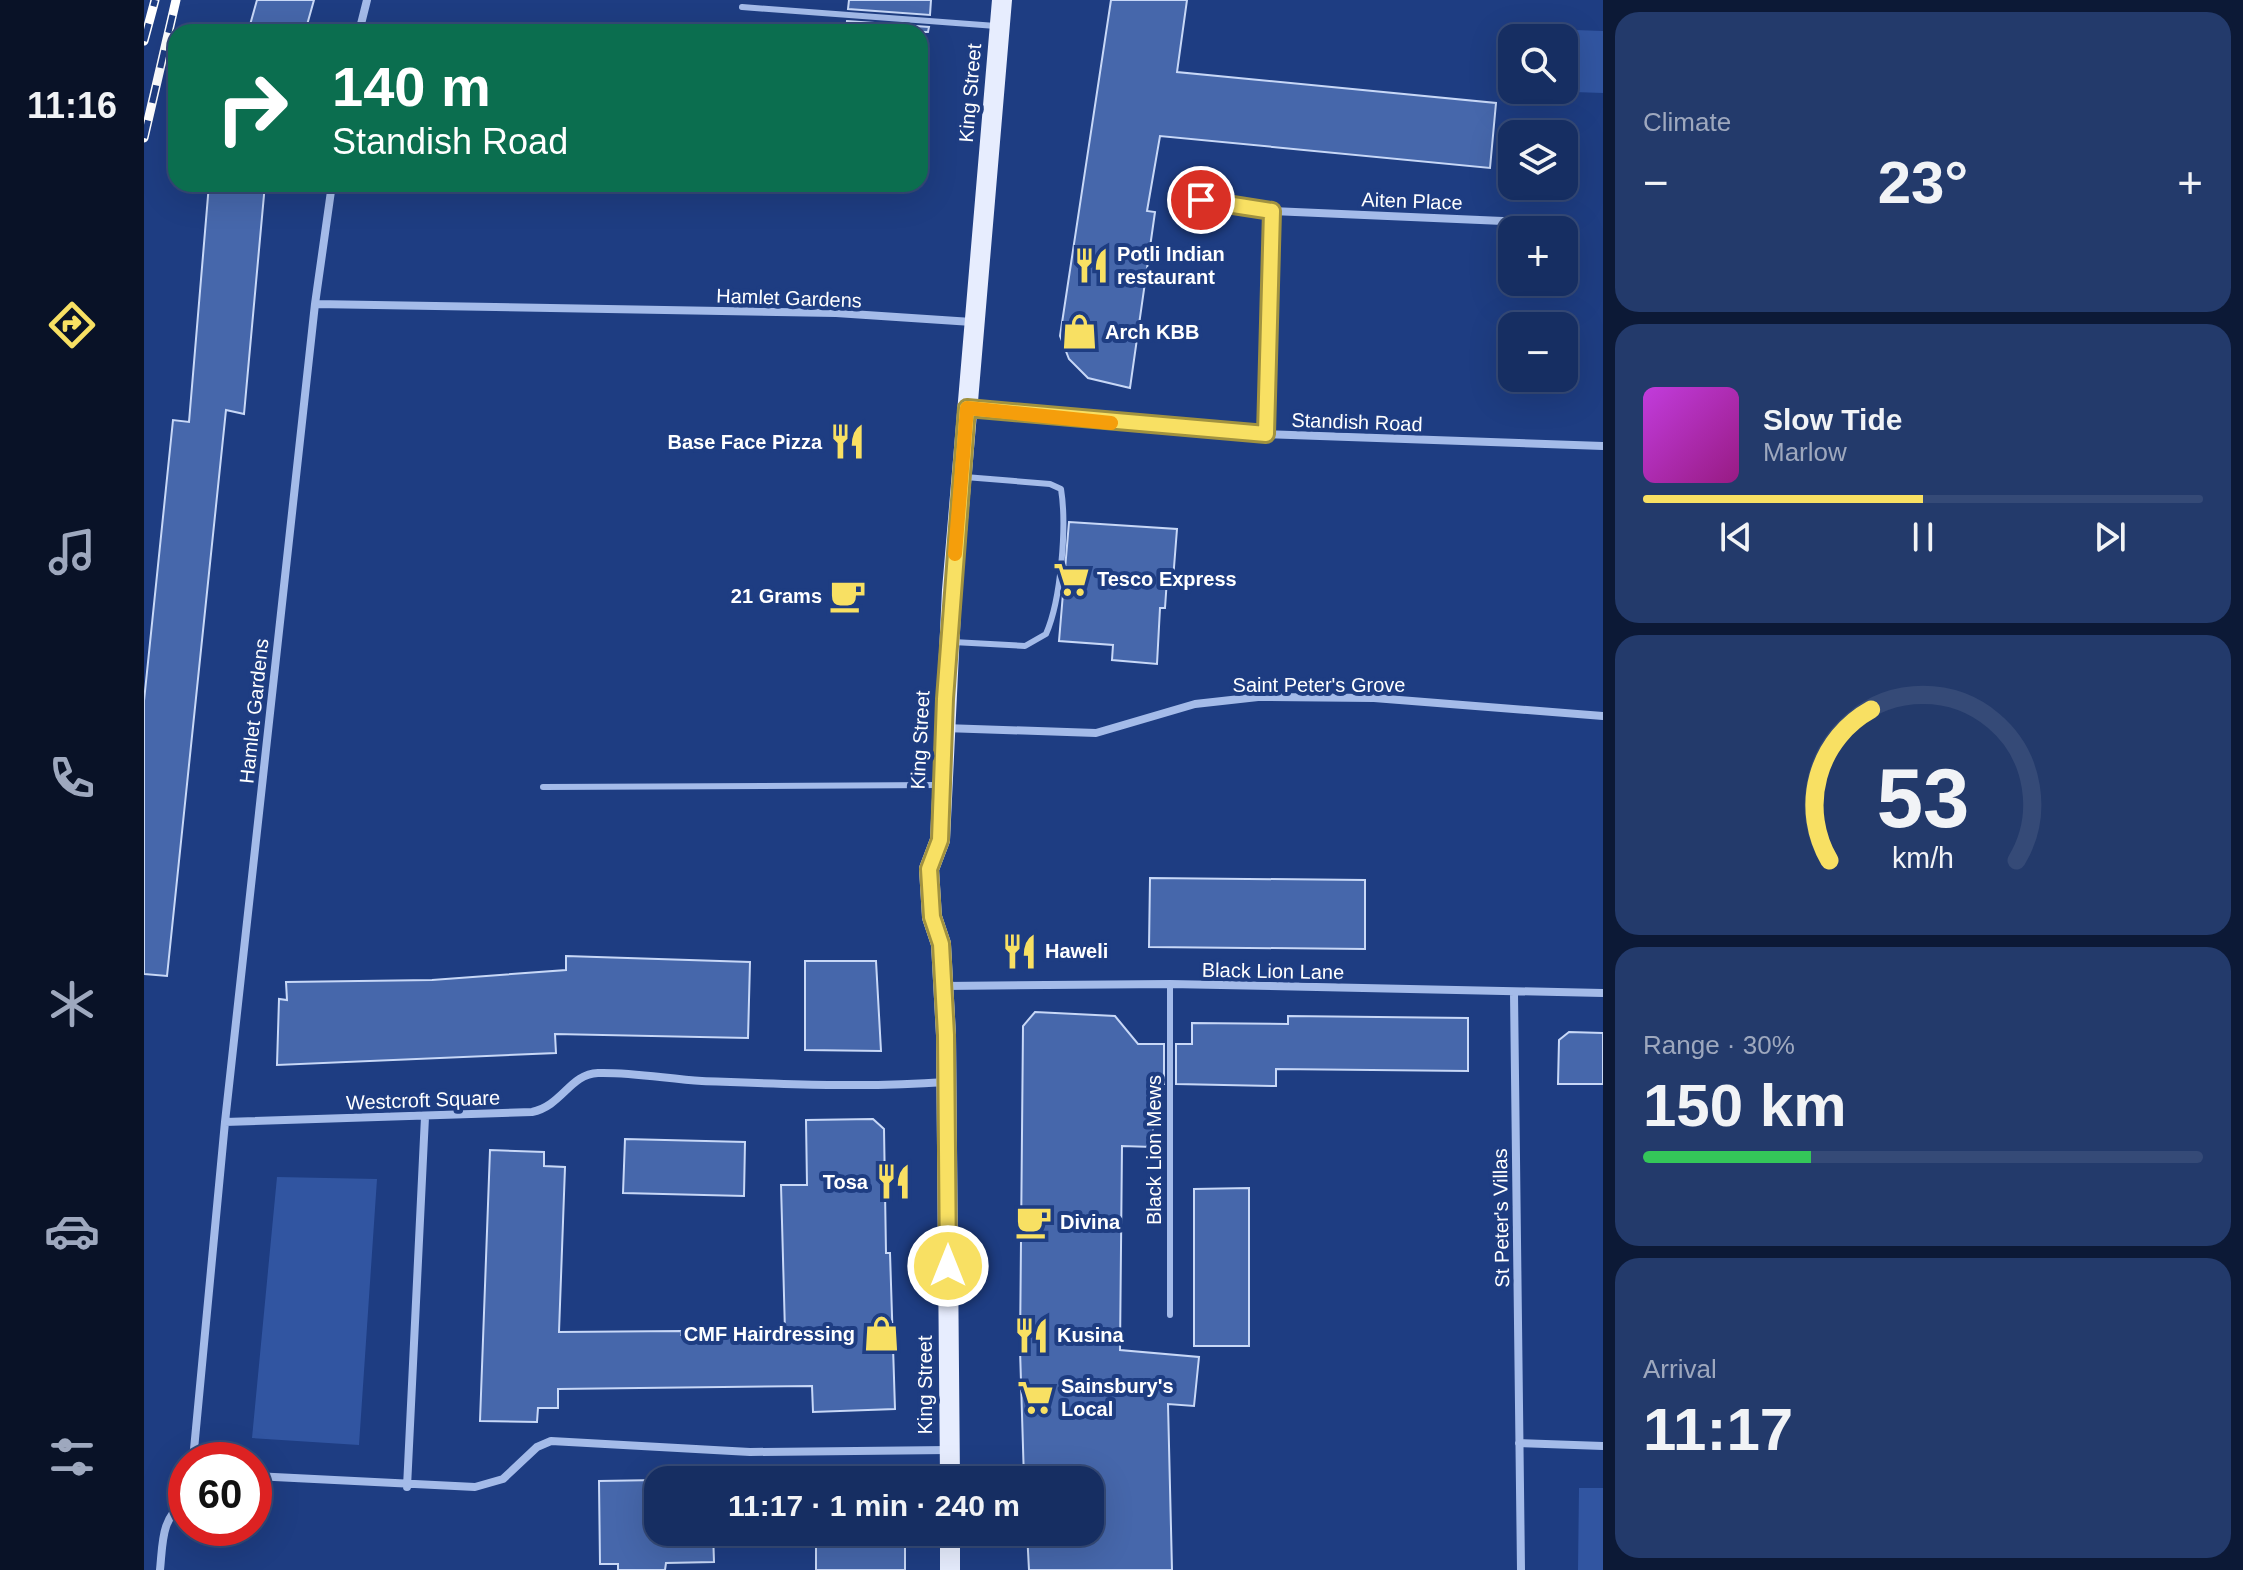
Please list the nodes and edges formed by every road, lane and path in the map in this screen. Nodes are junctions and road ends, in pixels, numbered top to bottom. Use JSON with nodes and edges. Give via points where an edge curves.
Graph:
{"nodes":[{"id":1,"x":367,"y":0,"type":"edge"},
{"id":2,"x":1002,"y":0,"type":"edge"},
{"id":3,"x":742,"y":7,"type":"dead end"},
{"id":4,"x":361,"y":24,"type":"edge"},
{"id":5,"x":999,"y":27,"type":"junction"},
{"id":6,"x":331,"y":192,"type":"edge"},
{"id":7,"x":1201,"y":200,"type":"dead end"},
{"id":8,"x":1272,"y":211,"type":"junction"},
{"id":9,"x":1498,"y":221,"type":"edge"},
{"id":10,"x":315,"y":304,"type":"junction"},
{"id":11,"x":974,"y":322,"type":"junction"},
{"id":12,"x":967,"y":408,"type":"junction"},
{"id":13,"x":1266,"y":434,"type":"junction"},
{"id":14,"x":1603,"y":446,"type":"edge"},
{"id":15,"x":961,"y":477,"type":"junction"},
{"id":16,"x":949,"y":642,"type":"junction"},
{"id":17,"x":1603,"y":716,"type":"edge"},
{"id":18,"x":944,"y":728,"type":"junction"},
{"id":19,"x":941,"y":785,"type":"junction"},
{"id":20,"x":543,"y":787,"type":"dead end"},
{"id":21,"x":1170,"y":984,"type":"junction"},
{"id":22,"x":943,"y":986,"type":"junction"},
{"id":23,"x":1514,"y":993,"type":"junction"},
{"id":24,"x":1603,"y":993,"type":"edge"},
{"id":25,"x":947,"y":1082,"type":"junction"},
{"id":26,"x":425,"y":1117,"type":"junction"},
{"id":27,"x":225,"y":1122,"type":"junction"},
{"id":28,"x":1170,"y":1315,"type":"dead end"},
{"id":29,"x":195,"y":1442,"type":"edge"},
{"id":30,"x":1519,"y":1443,"type":"junction"},
{"id":31,"x":1603,"y":1446,"type":"edge"},
{"id":32,"x":950,"y":1450,"type":"junction"},
{"id":33,"x":950,"y":1466,"type":"edge"},
{"id":34,"x":272,"y":1477,"type":"edge"},
{"id":35,"x":407,"y":1487,"type":"junction"},
{"id":36,"x":168,"y":1516,"type":"edge"},
{"id":37,"x":950,"y":1546,"type":"edge"},
{"id":38,"x":160,"y":1570,"type":"edge"},
{"id":39,"x":950,"y":1570,"type":"edge"},
{"id":40,"x":1521,"y":1570,"type":"edge"}],
"edges":[{"from":1,"to":4,"type":"street"},
{"from":2,"to":5,"type":"main road","name":"King Street"},
{"from":3,"to":5,"type":"lane"},
{"from":5,"to":11,"type":"main road","name":"King Street"},
{"from":6,"to":10,"type":"street","name":"Hamlet Gardens"},
{"from":7,"to":8,"type":"street","name":"Aiten Place"},
{"from":8,"to":9,"type":"street","name":"Aiten Place"},
{"from":8,"to":13,"type":"street"},
{"from":10,"to":11,"type":"street","name":"Hamlet Gardens","via":[[836,313]]},
{"from":10,"to":27,"type":"street","name":"Hamlet Gardens"},
{"from":11,"to":12,"type":"main road","name":"King Street"},
{"from":12,"to":13,"type":"street","name":"Standish Road"},
{"from":12,"to":15,"type":"main road","name":"King Street"},
{"from":13,"to":14,"type":"street","name":"Standish Road"},
{"from":15,"to":16,"type":"main road","name":"King Street"},
{"from":15,"to":16,"type":"lane","via":[[1061,489],[1057,589],[1046,634],[1025,646]]},
{"from":16,"to":18,"type":"main road","name":"King Street"},
{"from":17,"to":18,"type":"street","name":"Saint Peter's Grove","via":[[1374,698],[1258,697],[1195,704],[1082,734]]},
{"from":18,"to":19,"type":"main road","name":"King Street"},
{"from":19,"to":20,"type":"lane"},
{"from":19,"to":22,"type":"main road","name":"King Street","via":[[940,840],[929,869]]},
{"from":21,"to":22,"type":"street","name":"Black Lion Lane"},
{"from":21,"to":23,"type":"street","name":"Black Lion Lane"},
{"from":21,"to":28,"type":"lane","name":"Black Lion Mews"},
{"from":22,"to":25,"type":"main road","name":"King Street"},
{"from":23,"to":24,"type":"street","name":"Black Lion Lane"},
{"from":23,"to":30,"type":"street","name":"St Peter's Villas"},
{"from":25,"to":26,"type":"street","name":"Westcroft Square","via":[[902,1086],[700,1081],[596,1073],[572,1084],[547,1109]]},
{"from":25,"to":32,"type":"main road","name":"King Street"},
{"from":26,"to":27,"type":"street","name":"Westcroft Square"},
{"from":26,"to":35,"type":"street"},
{"from":27,"to":29,"type":"street"},
{"from":30,"to":31,"type":"street"},
{"from":30,"to":40,"type":"street","name":"St Peter's Villas"},
{"from":32,"to":33,"type":"main road","name":"King Street"},
{"from":32,"to":35,"type":"street","via":[[750,1452],[551,1441],[503,1479],[475,1487]]},
{"from":34,"to":35,"type":"street"},
{"from":36,"to":38,"type":"street"},
{"from":37,"to":39,"type":"main road"}]}
